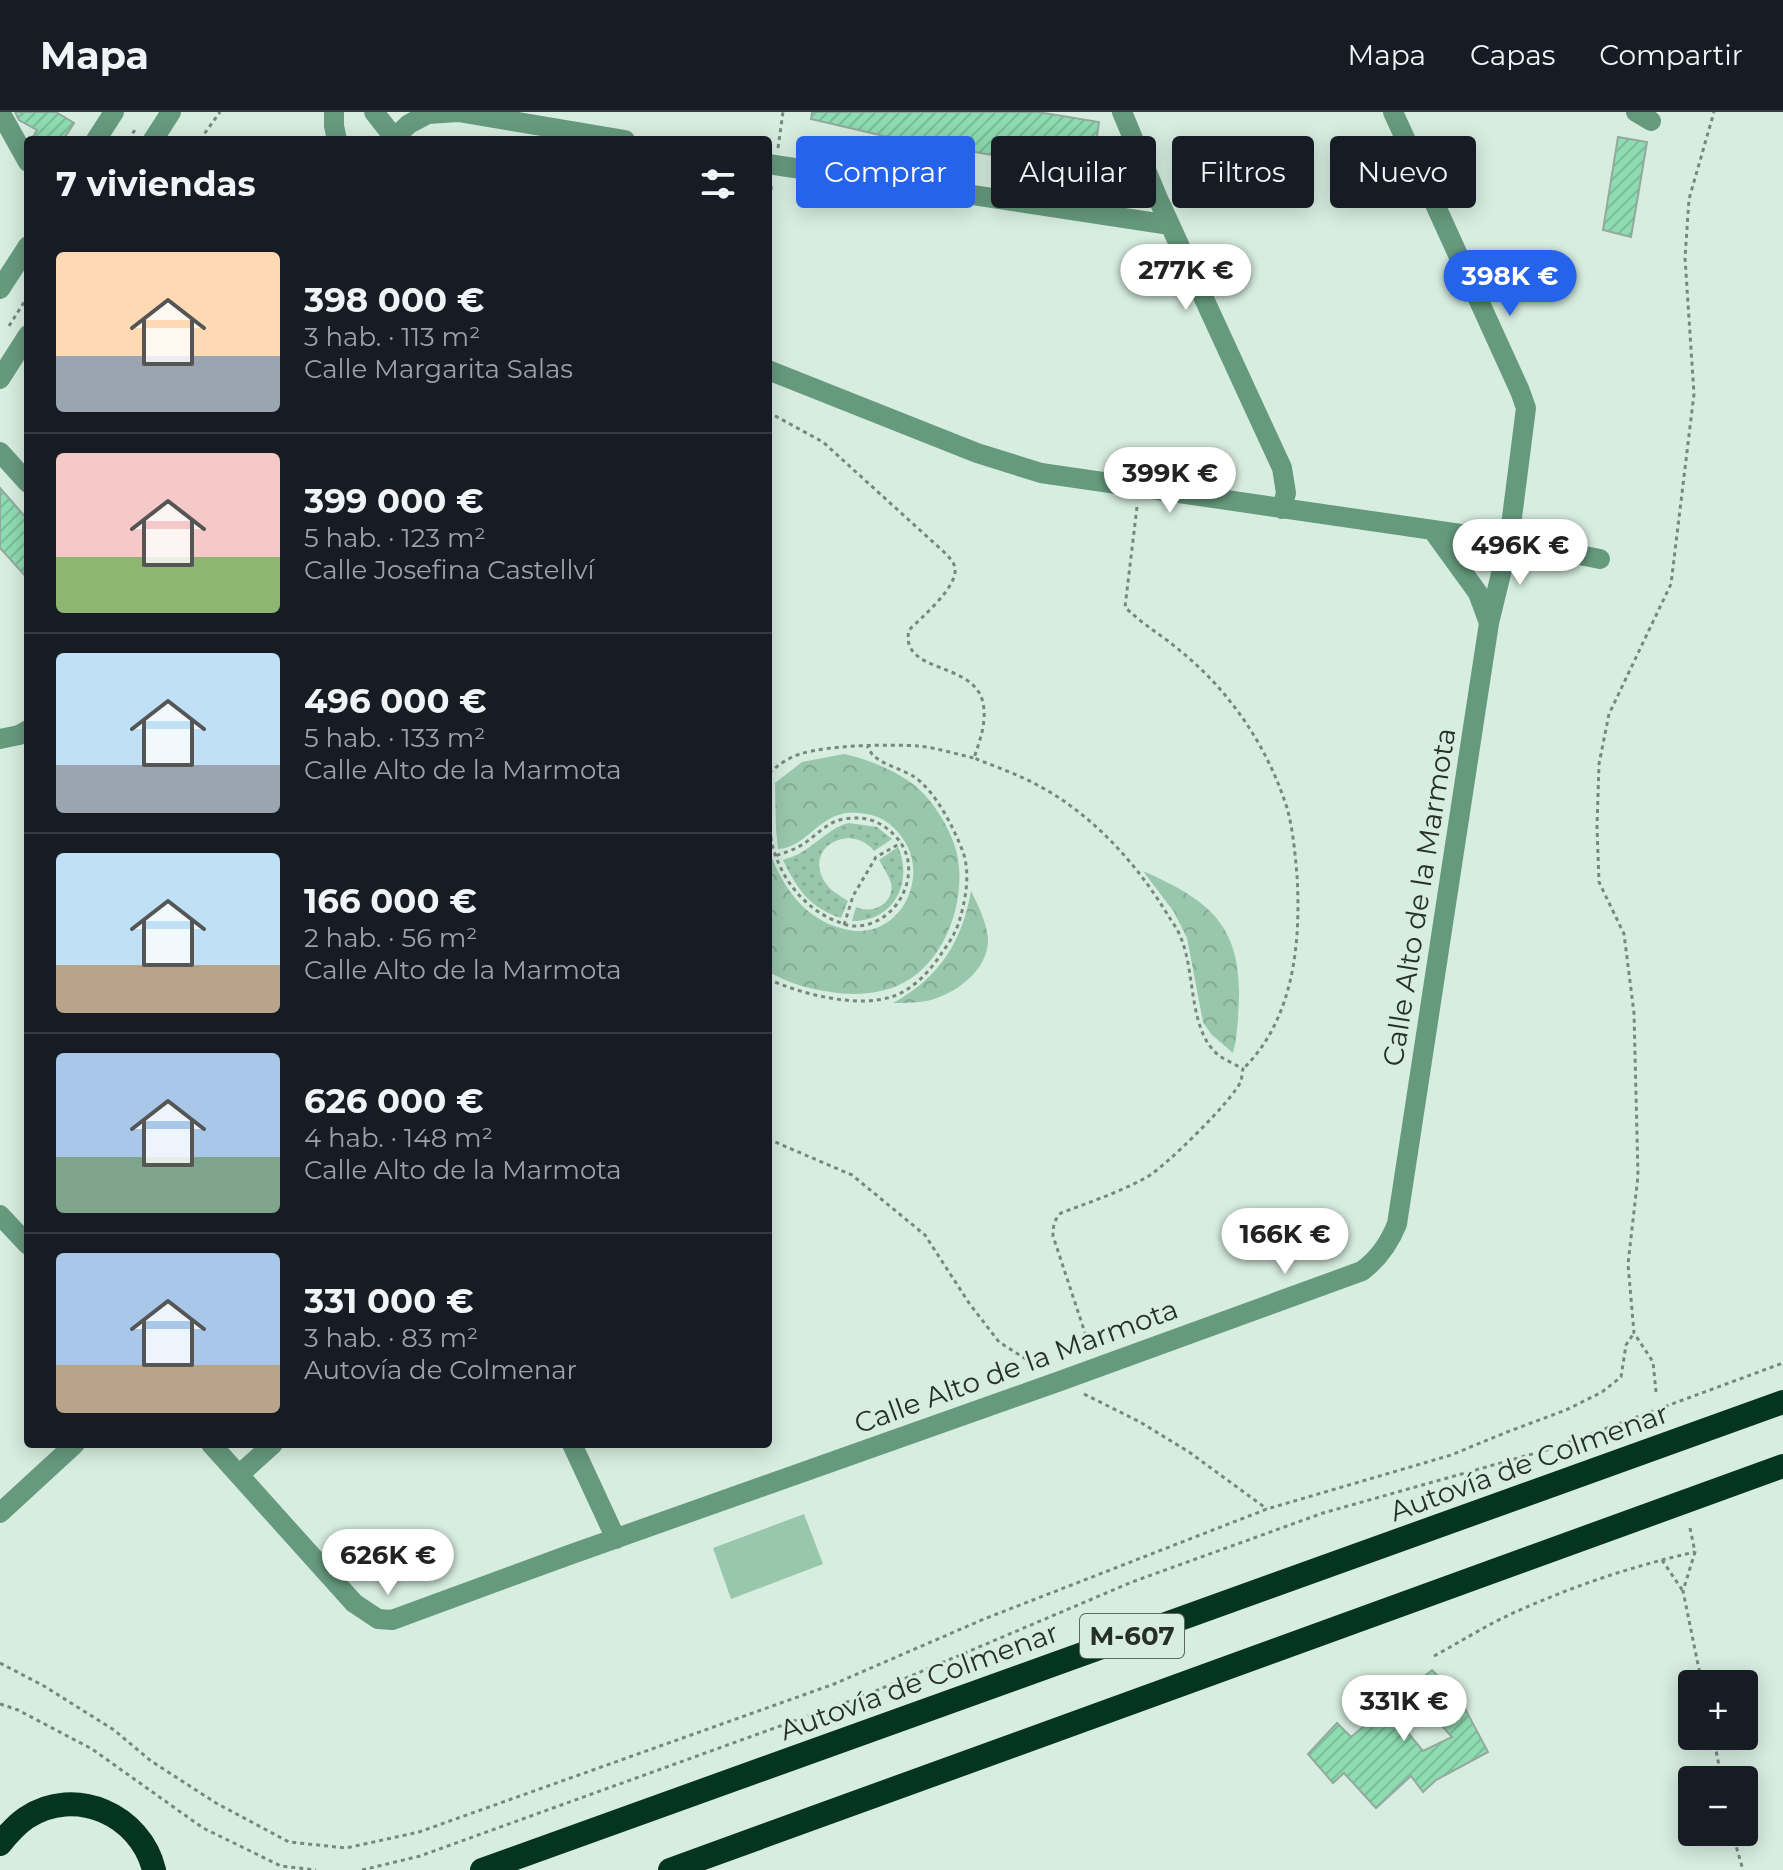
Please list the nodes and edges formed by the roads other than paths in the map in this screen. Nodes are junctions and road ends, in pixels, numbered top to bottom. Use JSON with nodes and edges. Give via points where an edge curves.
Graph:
{"nodes":[{"id":1,"x":0,"y":112,"type":"edge"},
{"id":2,"x":114,"y":112,"type":"edge"},
{"id":3,"x":171,"y":112,"type":"edge"},
{"id":4,"x":334,"y":112,"type":"edge"},
{"id":5,"x":374,"y":112,"type":"edge"},
{"id":6,"x":1122,"y":112,"type":"edge"},
{"id":7,"x":1393,"y":112,"type":"edge"},
{"id":8,"x":99,"y":136,"type":"edge"},
{"id":9,"x":156,"y":136,"type":"edge"},
{"id":10,"x":336,"y":136,"type":"edge"},
{"id":11,"x":393,"y":136,"type":"edge"},
{"id":12,"x":398,"y":136,"type":"edge"},
{"id":13,"x":601,"y":136,"type":"edge"},
{"id":14,"x":24,"y":155,"type":"edge"},
{"id":15,"x":772,"y":165,"type":"edge"},
{"id":16,"x":1170,"y":225,"type":"junction"},
{"id":17,"x":24,"y":252,"type":"edge"},
{"id":18,"x":0,"y":289,"type":"edge"},
{"id":19,"x":24,"y":341,"type":"edge"},
{"id":20,"x":772,"y":372,"type":"edge"},
{"id":21,"x":0,"y":379,"type":"edge"},
{"id":22,"x":0,"y":452,"type":"edge"},
{"id":23,"x":24,"y":479,"type":"edge"},
{"id":24,"x":1282,"y":509,"type":"junction"},
{"id":25,"x":1433,"y":531,"type":"junction"},
{"id":26,"x":1509,"y":541,"type":"junction"},
{"id":27,"x":1600,"y":559,"type":"dead end"},
{"id":28,"x":1489,"y":623,"type":"junction"},
{"id":29,"x":24,"y":732,"type":"edge"},
{"id":30,"x":0,"y":739,"type":"edge"},
{"id":31,"x":0,"y":1215,"type":"edge"},
{"id":32,"x":24,"y":1241,"type":"edge"},
{"id":33,"x":1783,"y":1402,"type":"edge"},
{"id":34,"x":71,"y":1448,"type":"edge"},
{"id":35,"x":215,"y":1448,"type":"edge"},
{"id":36,"x":269,"y":1448,"type":"edge"},
{"id":37,"x":574,"y":1448,"type":"edge"},
{"id":38,"x":1783,"y":1466,"type":"edge"},
{"id":39,"x":239,"y":1475,"type":"junction"},
{"id":40,"x":0,"y":1513,"type":"edge"},
{"id":41,"x":616,"y":1539,"type":"junction"},
{"id":42,"x":0,"y":1844,"type":"edge"},
{"id":43,"x":154,"y":1870,"type":"edge"},
{"id":44,"x":482,"y":1870,"type":"edge"},
{"id":45,"x":670,"y":1870,"type":"edge"}],
"edges":[{"from":1,"to":14,"type":"street"},
{"from":2,"to":8,"type":"street"},
{"from":3,"to":9,"type":"street"},
{"from":4,"to":10,"type":"street"},
{"from":5,"to":11,"type":"street"},
{"from":6,"to":16,"type":"street"},
{"from":7,"to":26,"type":"street","name":"Calle Alto de la Marmota","via":[[1526,408]]},
{"from":12,"to":13,"type":"street","via":[[428,114],[458,112]]},
{"from":15,"to":16,"type":"street"},
{"from":16,"to":24,"type":"street","via":[[1282,468]]},
{"from":17,"to":18,"type":"street"},
{"from":19,"to":21,"type":"street"},
{"from":20,"to":24,"type":"street","via":[[1041,473]]},
{"from":22,"to":23,"type":"street"},
{"from":24,"to":25,"type":"street"},
{"from":25,"to":26,"type":"street"},
{"from":25,"to":28,"type":"street","via":[[1478,593]]},
{"from":26,"to":27,"type":"street"},
{"from":26,"to":28,"type":"street","name":"Calle Alto de la Marmota"},
{"from":28,"to":41,"type":"street","name":"Calle Alto de la Marmota","via":[[1397,1224],[1375,1261],[1362,1271]]},
{"from":29,"to":30,"type":"street"},
{"from":31,"to":32,"type":"street"},
{"from":33,"to":44,"type":"highway","name":"Autovía de Colmenar","number":"M-607"},
{"from":34,"to":40,"type":"street"},
{"from":35,"to":39,"type":"street","name":"Calle Alto de la Marmota"},
{"from":36,"to":39,"type":"street"},
{"from":37,"to":41,"type":"street"},
{"from":38,"to":45,"type":"highway","number":"M-607"},
{"from":39,"to":41,"type":"street","name":"Calle Alto de la Marmota","via":[[354,1603],[378,1619],[411,1614]]},
{"from":42,"to":43,"type":"highway","via":[[28,1817],[48,1808],[84,1805],[100,1808],[135,1832]]}]}
